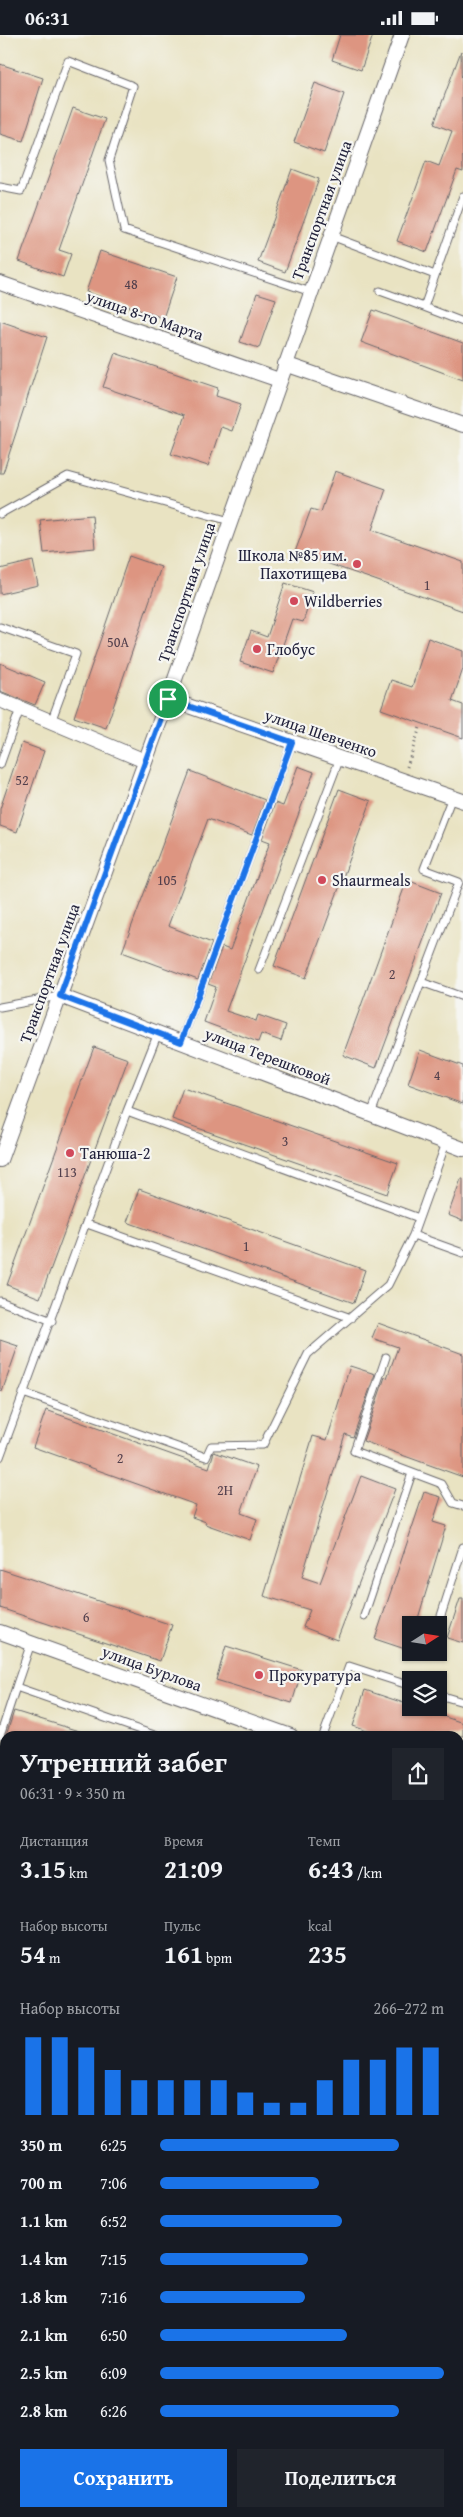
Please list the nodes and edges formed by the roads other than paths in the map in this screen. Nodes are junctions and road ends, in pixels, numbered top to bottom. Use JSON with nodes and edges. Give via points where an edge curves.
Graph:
{"nodes":[{"id":1,"x":402,"y":35,"type":"edge"},
{"id":2,"x":0,"y":187,"type":"edge"},
{"id":3,"x":463,"y":196,"type":"edge"},
{"id":4,"x":331,"y":235,"type":"junction"},
{"id":5,"x":435,"y":275,"type":"junction"},
{"id":6,"x":0,"y":283,"type":"edge"},
{"id":7,"x":380,"y":291,"type":"dead end"},
{"id":8,"x":311,"y":292,"type":"junction"},
{"id":9,"x":424,"y":307,"type":"junction"},
{"id":10,"x":463,"y":322,"type":"edge"},
{"id":11,"x":285,"y":364,"type":"junction"},
{"id":12,"x":279,"y":380,"type":"junction"},
{"id":13,"x":463,"y":425,"type":"edge"},
{"id":14,"x":0,"y":514,"type":"edge"},
{"id":15,"x":230,"y":521,"type":"junction"},
{"id":16,"x":0,"y":627,"type":"edge"},
{"id":17,"x":168,"y":699,"type":"junction"},
{"id":18,"x":0,"y":701,"type":"edge"},
{"id":19,"x":20,"y":709,"type":"junction"},
{"id":20,"x":52,"y":722,"type":"junction"},
{"id":21,"x":292,"y":742,"type":"junction"},
{"id":22,"x":340,"y":758,"type":"junction"},
{"id":23,"x":145,"y":761,"type":"junction"},
{"id":24,"x":0,"y":765,"type":"edge"},
{"id":25,"x":457,"y":799,"type":"edge"},
{"id":26,"x":454,"y":880,"type":"junction"},
{"id":27,"x":463,"y":883,"type":"edge"},
{"id":28,"x":258,"y":970,"type":"dead end"},
{"id":29,"x":421,"y":982,"type":"junction"},
{"id":30,"x":60,"y":996,"type":"junction"},
{"id":31,"x":463,"y":997,"type":"edge"},
{"id":32,"x":0,"y":1007,"type":"edge"},
{"id":33,"x":158,"y":1033,"type":"junction"},
{"id":34,"x":181,"y":1042,"type":"junction"},
{"id":35,"x":128,"y":1111,"type":"junction"},
{"id":36,"x":371,"y":1114,"type":"junction"},
{"id":37,"x":446,"y":1143,"type":"junction"},
{"id":38,"x":463,"y":1149,"type":"edge"},
{"id":39,"x":0,"y":1160,"type":"edge"},
{"id":40,"x":419,"y":1218,"type":"junction"},
{"id":41,"x":88,"y":1224,"type":"junction"},
{"id":42,"x":413,"y":1235,"type":"junction"},
{"id":43,"x":463,"y":1253,"type":"edge"},
{"id":44,"x":0,"y":1301,"type":"edge"},
{"id":45,"x":351,"y":1318,"type":"junction"},
{"id":46,"x":52,"y":1321,"type":"junction"},
{"id":47,"x":386,"y":1357,"type":"dead end"},
{"id":48,"x":23,"y":1393,"type":"junction"},
{"id":49,"x":0,"y":1457,"type":"edge"},
{"id":50,"x":412,"y":1473,"type":"junction"},
{"id":51,"x":463,"y":1506,"type":"edge"},
{"id":52,"x":463,"y":1547,"type":"edge"},
{"id":53,"x":364,"y":1616,"type":"dead end"},
{"id":54,"x":441,"y":1616,"type":"edge"},
{"id":55,"x":0,"y":1632,"type":"edge"},
{"id":56,"x":31,"y":1643,"type":"junction"},
{"id":57,"x":402,"y":1683,"type":"edge"},
{"id":58,"x":16,"y":1687,"type":"junction"},
{"id":59,"x":447,"y":1698,"type":"edge"},
{"id":60,"x":463,"y":1703,"type":"edge"},
{"id":61,"x":2,"y":1731,"type":"edge"},
{"id":62,"x":143,"y":1731,"type":"edge"},
{"id":63,"x":277,"y":1731,"type":"edge"},
{"id":64,"x":325,"y":1731,"type":"edge"}],
"edges":[{"from":1,"to":4,"type":"street","name":"Транспортная улица"},
{"from":2,"to":8,"type":"lane","via":[[21,191],[68,61],[132,86],[109,160],[124,230]]},
{"from":3,"to":5,"type":"lane"},
{"from":4,"to":5,"type":"lane"},
{"from":4,"to":8,"type":"street","name":"Транспортная улица"},
{"from":5,"to":9,"type":"lane"},
{"from":6,"to":12,"type":"street","name":"улица 8-го Марта"},
{"from":7,"to":9,"type":"lane"},
{"from":8,"to":11,"type":"street","name":"Транспортная улица"},
{"from":9,"to":10,"type":"lane"},
{"from":11,"to":12,"type":"street","name":"Транспортная улица"},
{"from":11,"to":13,"type":"street"},
{"from":12,"to":15,"type":"street","name":"Транспортная улица"},
{"from":14,"to":15,"type":"lane","via":[[68,476]]},
{"from":15,"to":17,"type":"street","name":"Транспортная улица"},
{"from":16,"to":20,"type":"lane","via":[[76,654]]},
{"from":17,"to":21,"type":"street","name":"улица Шевченко"},
{"from":17,"to":23,"type":"street","name":"Транспортная улица"},
{"from":18,"to":19,"type":"street"},
{"from":19,"to":20,"type":"street"},
{"from":19,"to":24,"type":"lane"},
{"from":20,"to":23,"type":"street"},
{"from":21,"to":22,"type":"street","name":"улица Шевченко"},
{"from":21,"to":34,"type":"lane"},
{"from":22,"to":25,"type":"street","name":"улица Шевченко"},
{"from":22,"to":28,"type":"lane"},
{"from":23,"to":30,"type":"street","name":"Транспортная улица"},
{"from":25,"to":26,"type":"lane","via":[[424,869]]},
{"from":26,"to":27,"type":"lane"},
{"from":26,"to":29,"type":"lane","via":[[459,882]]},
{"from":29,"to":31,"type":"lane"},
{"from":29,"to":36,"type":"lane"},
{"from":30,"to":32,"type":"lane"},
{"from":30,"to":33,"type":"street","name":"улица Терешковой"},
{"from":30,"to":39,"type":"street","name":"Транспортная улица"},
{"from":33,"to":34,"type":"street","name":"улица Терешковой"},
{"from":33,"to":35,"type":"lane"},
{"from":34,"to":36,"type":"street","name":"улица Терешковой"},
{"from":35,"to":40,"type":"lane"},
{"from":35,"to":41,"type":"lane"},
{"from":36,"to":37,"type":"street","name":"улица Терешковой"},
{"from":37,"to":38,"type":"street","name":"улица Терешковой"},
{"from":37,"to":40,"type":"lane"},
{"from":40,"to":42,"type":"lane"},
{"from":41,"to":45,"type":"lane"},
{"from":41,"to":46,"type":"lane"},
{"from":42,"to":43,"type":"lane"},
{"from":42,"to":45,"type":"lane","via":[[388,1285]]},
{"from":44,"to":46,"type":"lane"},
{"from":45,"to":48,"type":"lane","via":[[308,1354],[263,1445],[211,1445],[206,1457]]},
{"from":46,"to":48,"type":"lane"},
{"from":47,"to":50,"type":"lane","via":[[354,1451]]},
{"from":48,"to":49,"type":"lane"},
{"from":50,"to":51,"type":"lane","via":[[442,1485],[454,1503]]},
{"from":50,"to":53,"type":"lane"},
{"from":52,"to":54,"type":"lane"},
{"from":55,"to":56,"type":"street","name":"улица Бурлова"},
{"from":56,"to":58,"type":"lane"},
{"from":56,"to":63,"type":"street","name":"улица Бурлова"},
{"from":57,"to":64,"type":"lane","via":[[348,1666]]},
{"from":58,"to":61,"type":"lane"},
{"from":58,"to":62,"type":"lane"},
{"from":59,"to":60,"type":"lane"}]}
